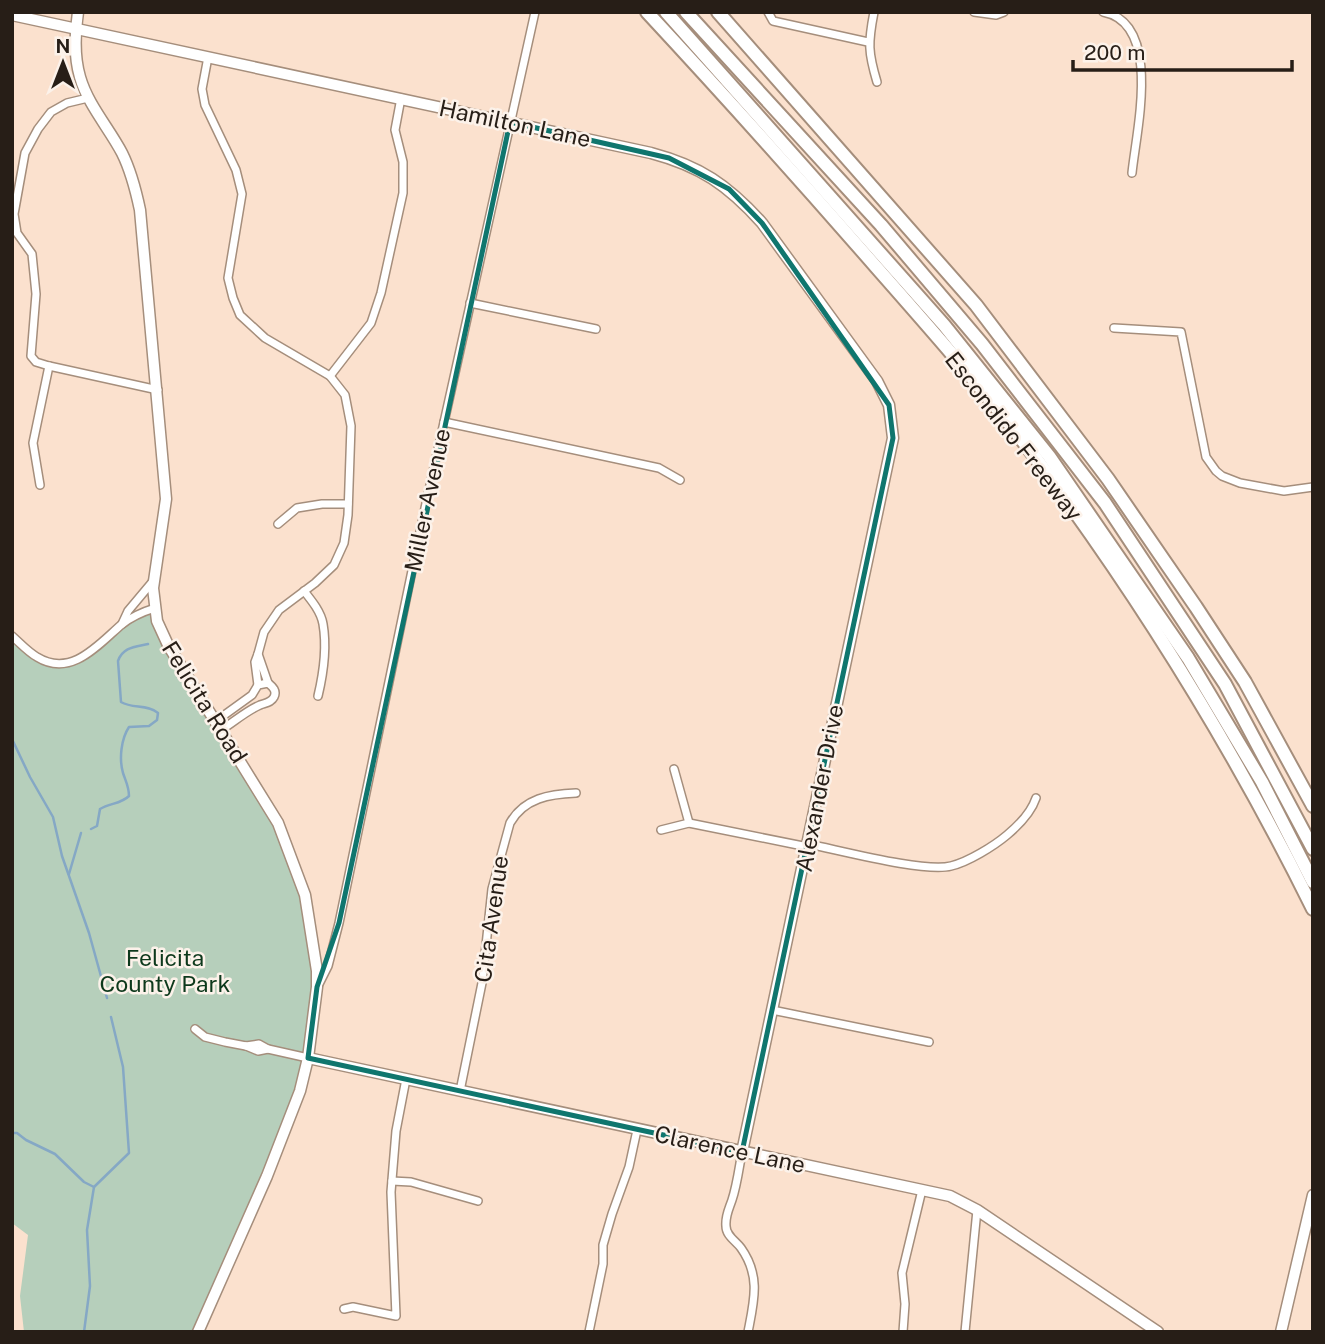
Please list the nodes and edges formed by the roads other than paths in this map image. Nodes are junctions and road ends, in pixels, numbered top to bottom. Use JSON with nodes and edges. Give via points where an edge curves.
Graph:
{"nodes":[{"id":1,"x":79,"y":12,"type":"edge"},
{"id":2,"x":535,"y":12,"type":"edge"},
{"id":3,"x":648,"y":12,"type":"edge"},
{"id":4,"x":666,"y":12,"type":"edge"},
{"id":5,"x":687,"y":12,"type":"edge"},
{"id":6,"x":718,"y":12,"type":"edge"},
{"id":7,"x":768,"y":12,"type":"edge"},
{"id":8,"x":874,"y":12,"type":"edge"},
{"id":9,"x":974,"y":12,"type":"edge"},
{"id":10,"x":1004,"y":12,"type":"edge"},
{"id":11,"x":1103,"y":12,"type":"edge"},
{"id":12,"x":12,"y":15,"type":"edge"},
{"id":13,"x":77,"y":29,"type":"junction"},
{"id":14,"x":868,"y":42,"type":"junction"},
{"id":15,"x":208,"y":57,"type":"junction"},
{"id":16,"x":877,"y":82,"type":"dead end"},
{"id":17,"x":88,"y":98,"type":"junction"},
{"id":18,"x":401,"y":98,"type":"junction"},
{"id":19,"x":510,"y":122,"type":"junction"},
{"id":20,"x":1132,"y":173,"type":"dead end"},
{"id":21,"x":470,"y":303,"type":"junction"},
{"id":22,"x":1114,"y":328,"type":"dead end"},
{"id":23,"x":596,"y":329,"type":"dead end"},
{"id":24,"x":49,"y":366,"type":"junction"},
{"id":25,"x":330,"y":376,"type":"junction"},
{"id":26,"x":158,"y":390,"type":"junction"},
{"id":27,"x":444,"y":422,"type":"junction"},
{"id":28,"x":893,"y":424,"type":"joint"},
{"id":29,"x":680,"y":480,"type":"dead end"},
{"id":30,"x":40,"y":485,"type":"dead end"},
{"id":31,"x":1313,"y":487,"type":"edge"},
{"id":32,"x":348,"y":504,"type":"junction"},
{"id":33,"x":278,"y":524,"type":"dead end"},
{"id":34,"x":154,"y":580,"type":"junction"},
{"id":35,"x":304,"y":592,"type":"junction"},
{"id":36,"x":155,"y":608,"type":"junction"},
{"id":37,"x":122,"y":625,"type":"junction"},
{"id":38,"x":12,"y":636,"type":"edge"},
{"id":39,"x":258,"y":654,"type":"junction"},
{"id":40,"x":268,"y":683,"type":"junction"},
{"id":41,"x":258,"y":685,"type":"junction"},
{"id":42,"x":318,"y":696,"type":"dead end"},
{"id":43,"x":219,"y":726,"type":"junction"},
{"id":44,"x":674,"y":769,"type":"dead end"},
{"id":45,"x":576,"y":793,"type":"dead end"},
{"id":46,"x":1036,"y":798,"type":"dead end"},
{"id":47,"x":1313,"y":806,"type":"edge"},
{"id":48,"x":689,"y":823,"type":"junction"},
{"id":49,"x":662,"y":830,"type":"dead end"},
{"id":50,"x":808,"y":846,"type":"junction"},
{"id":51,"x":1313,"y":849,"type":"edge"},
{"id":52,"x":1313,"y":883,"type":"edge"},
{"id":53,"x":1313,"y":909,"type":"edge"},
{"id":54,"x":317,"y":987,"type":"junction"},
{"id":55,"x":772,"y":1010,"type":"junction"},
{"id":56,"x":195,"y":1029,"type":"dead end"},
{"id":57,"x":929,"y":1042,"type":"dead end"},
{"id":58,"x":308,"y":1058,"type":"junction"},
{"id":59,"x":406,"y":1079,"type":"junction"},
{"id":60,"x":460,"y":1091,"type":"junction"},
{"id":61,"x":637,"y":1129,"type":"junction"},
{"id":62,"x":742,"y":1152,"type":"junction"},
{"id":63,"x":392,"y":1181,"type":"junction"},
{"id":64,"x":922,"y":1190,"type":"junction"},
{"id":65,"x":1313,"y":1195,"type":"edge"},
{"id":66,"x":478,"y":1201,"type":"dead end"},
{"id":67,"x":977,"y":1210,"type":"junction"},
{"id":68,"x":344,"y":1309,"type":"dead end"},
{"id":69,"x":198,"y":1332,"type":"edge"},
{"id":70,"x":589,"y":1332,"type":"edge"},
{"id":71,"x":748,"y":1332,"type":"edge"},
{"id":72,"x":903,"y":1332,"type":"edge"},
{"id":73,"x":965,"y":1332,"type":"edge"},
{"id":74,"x":1158,"y":1332,"type":"edge"},
{"id":75,"x":1281,"y":1332,"type":"edge"}],
"edges":[{"from":1,"to":13,"type":"street","name":"Felicita Road"},
{"from":2,"to":19,"type":"street","name":"Miller Avenue"},
{"from":3,"to":53,"type":"highway","name":"Escondido Freeway","via":[[950,351],[1028,448],[1179,666]]},
{"from":4,"to":52,"type":"highway","via":[[944,325],[1049,456],[1188,658],[1262,782]]},
{"from":5,"to":51,"type":"highway","via":[[974,334],[1105,503],[1225,684]]},
{"from":6,"to":47,"type":"highway","name":"Escondido Freeway","via":[[976,305],[1108,480],[1245,682]]},
{"from":7,"to":14,"type":"street","via":[[773,21]]},
{"from":8,"to":14,"type":"street"},
{"from":9,"to":10,"type":"street"},
{"from":11,"to":20,"type":"street","via":[[1125,23],[1139,51],[1142,72]]},
{"from":12,"to":13,"type":"street","name":"Hamilton Lane"},
{"from":13,"to":15,"type":"street","name":"Hamilton Lane"},
{"from":13,"to":17,"type":"street","name":"Felicita Road","via":[[79,74]]},
{"from":14,"to":16,"type":"street"},
{"from":15,"to":18,"type":"street","name":"Hamilton Lane"},
{"from":15,"to":25,"type":"street","via":[[202,89],[205,105],[236,170],[242,194],[228,278],[233,298],[240,315],[265,338]]},
{"from":17,"to":24,"type":"street","via":[[59,107],[38,129],[25,153],[14,207],[17,233],[32,254],[36,294],[31,356]]},
{"from":17,"to":26,"type":"street","name":"Felicita Road","via":[[122,153],[137,195]]},
{"from":18,"to":19,"type":"street","name":"Hamilton Lane"},
{"from":18,"to":25,"type":"street","via":[[395,130],[403,162],[402,193],[381,293],[371,323]]},
{"from":19,"to":21,"type":"street","name":"Miller Avenue"},
{"from":19,"to":28,"type":"street","name":"Hamilton Lane","via":[[669,158],[700,170],[729,189],[762,223],[877,381]]},
{"from":21,"to":23,"type":"street"},
{"from":21,"to":27,"type":"street","name":"Miller Avenue"},
{"from":22,"to":31,"type":"street","via":[[1181,332],[1206,457],[1222,476],[1284,491]]},
{"from":24,"to":26,"type":"street"},
{"from":24,"to":30,"type":"street","via":[[33,443]]},
{"from":25,"to":32,"type":"street","via":[[345,395],[351,426]]},
{"from":26,"to":34,"type":"street","name":"Felicita Road","via":[[166,499]]},
{"from":27,"to":29,"type":"street","via":[[659,468]]},
{"from":27,"to":54,"type":"street","name":"Miller Avenue","via":[[339,923],[328,966]]},
{"from":28,"to":50,"type":"street","name":"Alexander Drive"},
{"from":32,"to":33,"type":"street","via":[[297,508]]},
{"from":32,"to":35,"type":"street","via":[[344,543],[334,565]]},
{"from":34,"to":36,"type":"street","name":"Felicita Road"},
{"from":34,"to":37,"type":"street"},
{"from":35,"to":39,"type":"street","via":[[279,610],[264,632]]},
{"from":35,"to":42,"type":"street","via":[[323,623]]},
{"from":36,"to":37,"type":"street"},
{"from":36,"to":43,"type":"street","name":"Felicita Road","via":[[168,645]]},
{"from":37,"to":38,"type":"street","via":[[90,654],[64,663],[38,658]]},
{"from":39,"to":40,"type":"street"},
{"from":39,"to":41,"type":"street"},
{"from":40,"to":41,"type":"street"},
{"from":40,"to":43,"type":"street","via":[[275,691],[270,702]]},
{"from":41,"to":43,"type":"street"},
{"from":43,"to":54,"type":"street","name":"Felicita Road","via":[[290,851],[310,920]]},
{"from":44,"to":48,"type":"street"},
{"from":45,"to":60,"type":"street","name":"Cita Avenue","via":[[551,794],[531,802],[510,823],[492,889],[482,984]]},
{"from":46,"to":50,"type":"street","via":[[1033,808],[997,844],[951,866],[928,868]]},
{"from":48,"to":49,"type":"street"},
{"from":48,"to":50,"type":"street"},
{"from":50,"to":55,"type":"street","name":"Alexander Drive"},
{"from":54,"to":58,"type":"street","name":"Felicita Road"},
{"from":55,"to":57,"type":"street"},
{"from":55,"to":62,"type":"street","name":"Alexander Drive"},
{"from":56,"to":58,"type":"street","name":"Clarence Lane","via":[[205,1037],[246,1046],[259,1044]]},
{"from":58,"to":59,"type":"street","name":"Clarence Lane"},
{"from":58,"to":69,"type":"street","name":"Felicita Road","via":[[275,1155]]},
{"from":59,"to":60,"type":"street","name":"Clarence Lane"},
{"from":59,"to":63,"type":"street"},
{"from":60,"to":61,"type":"street","name":"Clarence Lane"},
{"from":61,"to":62,"type":"street","name":"Clarence Lane"},
{"from":61,"to":70,"type":"street","via":[[603,1245]]},
{"from":62,"to":64,"type":"street","name":"Clarence Lane"},
{"from":62,"to":71,"type":"street","via":[[726,1226],[754,1275],[756,1293]]},
{"from":63,"to":66,"type":"street"},
{"from":63,"to":68,"type":"street","via":[[396,1316]]},
{"from":64,"to":67,"type":"street","name":"Clarence Lane","via":[[950,1196]]},
{"from":64,"to":72,"type":"street","via":[[902,1272]]},
{"from":65,"to":75,"type":"street"},
{"from":67,"to":73,"type":"street"},
{"from":67,"to":74,"type":"street","name":"Clarence Lane"}]}
